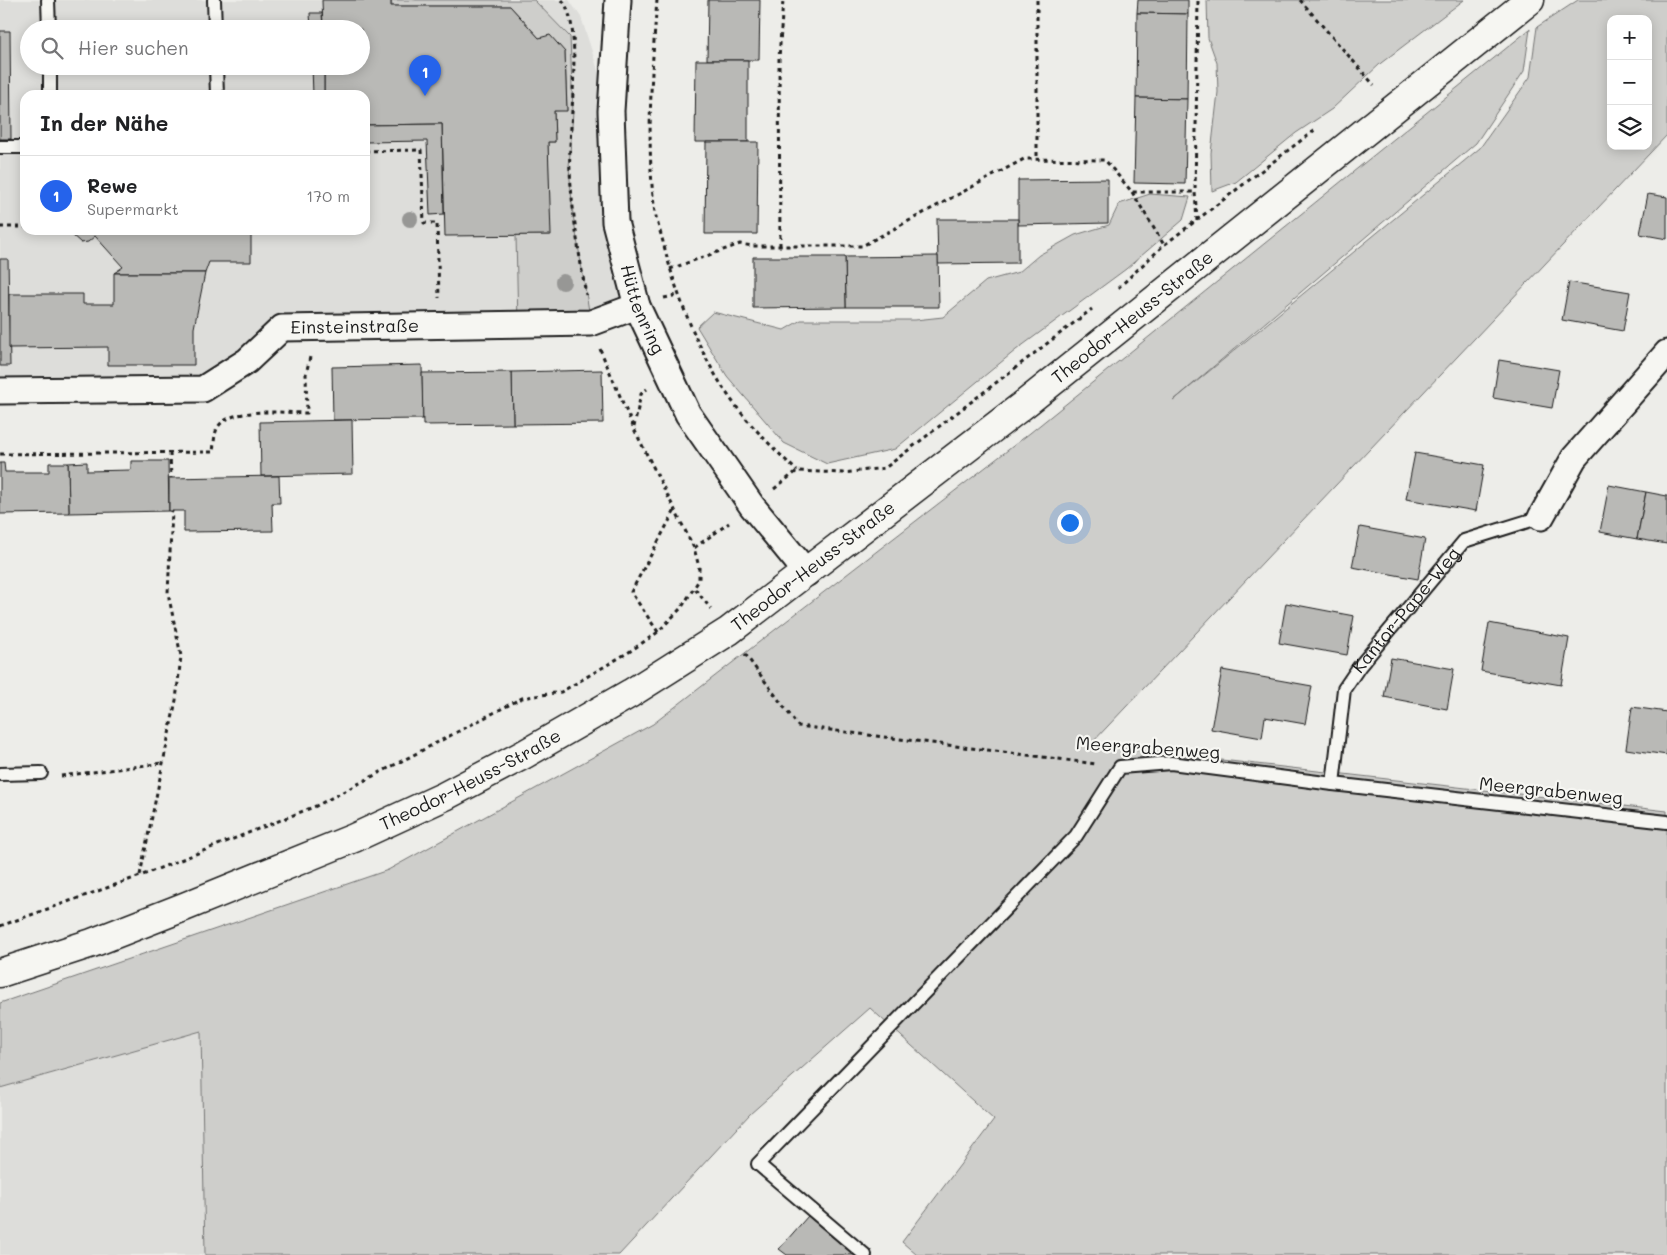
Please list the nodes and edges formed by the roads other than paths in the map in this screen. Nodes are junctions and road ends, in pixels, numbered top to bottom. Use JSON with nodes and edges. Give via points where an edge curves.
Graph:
{"nodes":[{"id":1,"x":48,"y":0,"type":"edge"},
{"id":2,"x":214,"y":0,"type":"edge"},
{"id":3,"x":618,"y":0,"type":"edge"},
{"id":4,"x":1530,"y":0,"type":"edge"},
{"id":5,"x":49,"y":20,"type":"edge"},
{"id":6,"x":215,"y":20,"type":"edge"},
{"id":7,"x":50,"y":75,"type":"edge"},
{"id":8,"x":216,"y":75,"type":"edge"},
{"id":9,"x":50,"y":90,"type":"edge"},
{"id":10,"x":217,"y":90,"type":"edge"},
{"id":11,"x":0,"y":147,"type":"edge"},
{"id":12,"x":20,"y":147,"type":"edge"},
{"id":13,"x":637,"y":306,"type":"junction"},
{"id":14,"x":1667,"y":353,"type":"edge"},
{"id":15,"x":0,"y":391,"type":"edge"},
{"id":16,"x":1541,"y":517,"type":"joint"},
{"id":17,"x":807,"y":573,"type":"junction"},
{"id":18,"x":41,"y":773,"type":"road end"},
{"id":19,"x":0,"y":774,"type":"edge"},
{"id":20,"x":1333,"y":784,"type":"junction"},
{"id":21,"x":1667,"y":822,"type":"edge"},
{"id":22,"x":0,"y":973,"type":"edge"},
{"id":23,"x":865,"y":1255,"type":"edge"}],
"edges":[{"from":1,"to":5,"type":"lane"},
{"from":2,"to":6,"type":"lane"},
{"from":3,"to":13,"type":"street","name":"Hüttenring","via":[[611,111],[615,222]]},
{"from":4,"to":17,"type":"street","name":"Theodor-Heuss-Straße","via":[[1027,402]]},
{"from":7,"to":9,"type":"lane"},
{"from":8,"to":10,"type":"lane"},
{"from":11,"to":12,"type":"lane"},
{"from":13,"to":15,"type":"street","name":"Einsteinstraße","via":[[591,323],[282,328],[247,360],[203,389]]},
{"from":13,"to":17,"type":"street","name":"Hüttenring","via":[[688,414],[752,506]]},
{"from":14,"to":16,"type":"street","name":"Kantor-Pape-Weg","via":[[1574,458]]},
{"from":16,"to":20,"type":"lane","name":"Kantor-Pape-Weg","via":[[1464,541],[1358,667],[1344,689]]},
{"from":17,"to":22,"type":"street","name":"Theodor-Heuss-Straße","via":[[729,631],[623,698],[445,796],[354,838],[184,907],[92,943]]},
{"from":18,"to":19,"type":"lane"},
{"from":20,"to":21,"type":"lane","name":"Meergrabenweg"},
{"from":20,"to":23,"type":"lane","name":"Meergrabenweg","via":[[1171,763],[1120,767],[1076,836],[758,1164]]}]}
